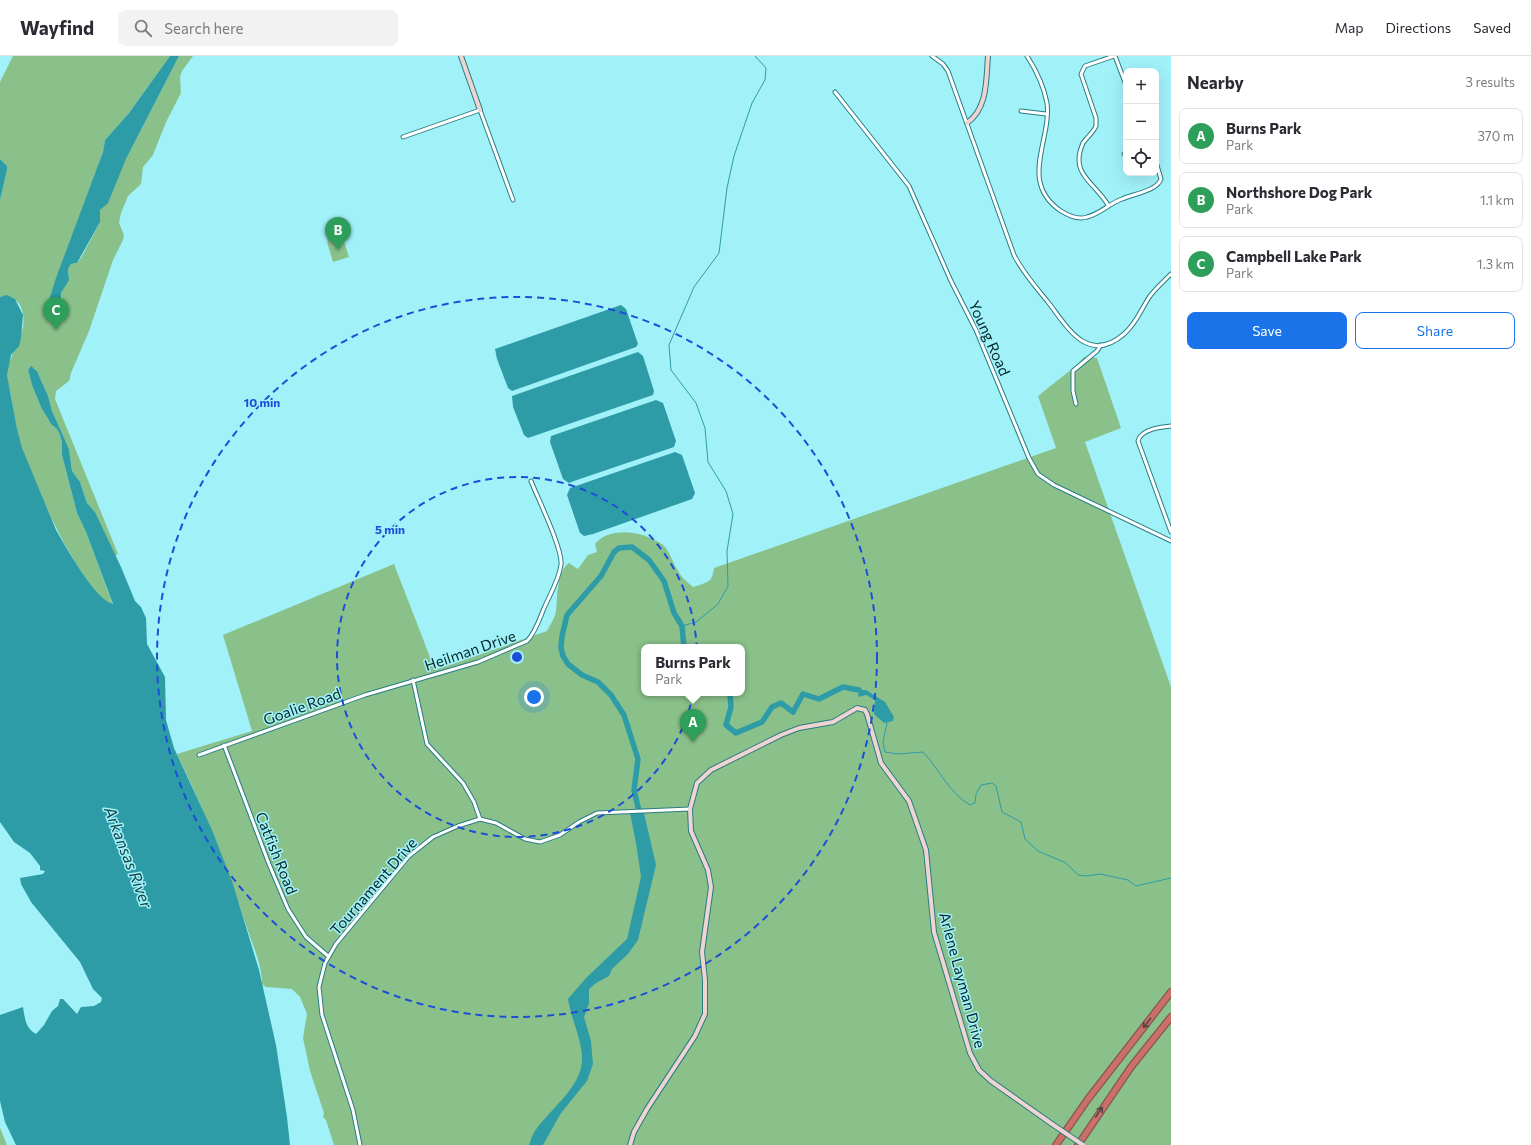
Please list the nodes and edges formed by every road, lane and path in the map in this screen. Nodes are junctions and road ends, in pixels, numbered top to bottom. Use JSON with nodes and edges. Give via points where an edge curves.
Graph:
{"nodes":[{"id":1,"x":461,"y":56,"type":"edge"},
{"id":2,"x":932,"y":56,"type":"edge"},
{"id":3,"x":988,"y":56,"type":"edge"},
{"id":4,"x":1027,"y":56,"type":"edge"},
{"id":5,"x":1114,"y":56,"type":"edge"},
{"id":6,"x":1123,"y":78,"type":"edge"},
{"id":7,"x":835,"y":92,"type":"dead end"},
{"id":8,"x":480,"y":110,"type":"junction"},
{"id":9,"x":1021,"y":111,"type":"dead end"},
{"id":10,"x":1046,"y":114,"type":"junction"},
{"id":11,"x":967,"y":123,"type":"junction"},
{"id":12,"x":403,"y":137,"type":"dead end"},
{"id":13,"x":1159,"y":171,"type":"edge"},
{"id":14,"x":513,"y":200,"type":"dead end"},
{"id":15,"x":1108,"y":205,"type":"junction"},
{"id":16,"x":1171,"y":274,"type":"edge"},
{"id":17,"x":1101,"y":345,"type":"junction"},
{"id":18,"x":1076,"y":404,"type":"dead end"},
{"id":19,"x":1171,"y":426,"type":"edge"},
{"id":20,"x":531,"y":481,"type":"dead end"},
{"id":21,"x":1171,"y":532,"type":"edge"},
{"id":22,"x":1171,"y":541,"type":"edge"},
{"id":23,"x":413,"y":680,"type":"junction"},
{"id":24,"x":224,"y":746,"type":"junction"},
{"id":25,"x":199,"y":755,"type":"dead end"},
{"id":26,"x":690,"y":809,"type":"junction"},
{"id":27,"x":480,"y":819,"type":"junction"},
{"id":28,"x":328,"y":956,"type":"junction"},
{"id":29,"x":1171,"y":992,"type":"edge"},
{"id":30,"x":1171,"y":1017,"type":"edge"},
{"id":31,"x":360,"y":1145,"type":"edge"},
{"id":32,"x":630,"y":1145,"type":"edge"},
{"id":33,"x":1056,"y":1145,"type":"edge"},
{"id":34,"x":1078,"y":1145,"type":"edge"},
{"id":35,"x":1083,"y":1145,"type":"edge"}],
"edges":[{"from":1,"to":8,"type":"street"},
{"from":2,"to":11,"type":"street","via":[[948,71]]},
{"from":3,"to":11,"type":"street","via":[[981,106],[976,116]]},
{"from":4,"to":10,"type":"street","via":[[1044,94]]},
{"from":5,"to":6,"type":"street"},
{"from":5,"to":15,"type":"street","via":[[1085,66],[1081,74],[1096,121],[1095,129],[1083,144],[1079,160],[1080,169]]},
{"from":7,"to":22,"type":"street","name":"Young Road","via":[[909,186],[976,330],[1038,474],[1060,488]]},
{"from":8,"to":12,"type":"street"},
{"from":8,"to":14,"type":"street"},
{"from":9,"to":10,"type":"street"},
{"from":10,"to":15,"type":"street","via":[[1038,168],[1048,199],[1066,214],[1080,218],[1094,215]]},
{"from":11,"to":17,"type":"street","via":[[1011,248],[1022,270],[1076,337],[1089,344]]},
{"from":13,"to":15,"type":"street","via":[[1161,177],[1157,185]]},
{"from":16,"to":17,"type":"street","via":[[1150,296],[1127,331],[1118,339]]},
{"from":17,"to":18,"type":"street","via":[[1073,371]]},
{"from":19,"to":21,"type":"street","via":[[1145,432],[1138,441]]},
{"from":20,"to":23,"type":"street","name":"Heilman Drive","via":[[559,547],[561,560],[559,572],[532,634],[525,643],[505,652]]},
{"from":23,"to":24,"type":"street","name":"Goalie Road"},
{"from":23,"to":27,"type":"street","via":[[427,744],[463,783]]},
{"from":24,"to":25,"type":"street","name":"Goalie Road"},
{"from":24,"to":28,"type":"street","name":"Catfish Road","via":[[288,909],[306,937]]},
{"from":26,"to":27,"type":"street","via":[[591,815],[560,835],[540,842],[526,839],[496,823]]},
{"from":26,"to":32,"type":"street","name":"Arlene Layman Drive","via":[[692,834],[708,870],[711,887],[702,952],[705,1014],[695,1036],[646,1109]]},
{"from":26,"to":35,"type":"street","name":"Arlene Layman Drive","bridge":true,"via":[[696,783],[710,770],[787,732],[833,722],[853,708],[864,710],[881,763],[909,801],[926,850],[934,932],[972,1058],[979,1070],[991,1081]]},
{"from":27,"to":28,"type":"street","name":"Tournament Drive","via":[[432,837],[415,850]]},
{"from":28,"to":31,"type":"street","name":"Tournament Drive","via":[[319,987],[320,1009],[353,1110]]},
{"from":29,"to":33,"type":"highway","one_way":true,"via":[[1088,1099]]},
{"from":34,"to":30,"type":"highway","one_way":true,"via":[[1131,1067]]}]}
